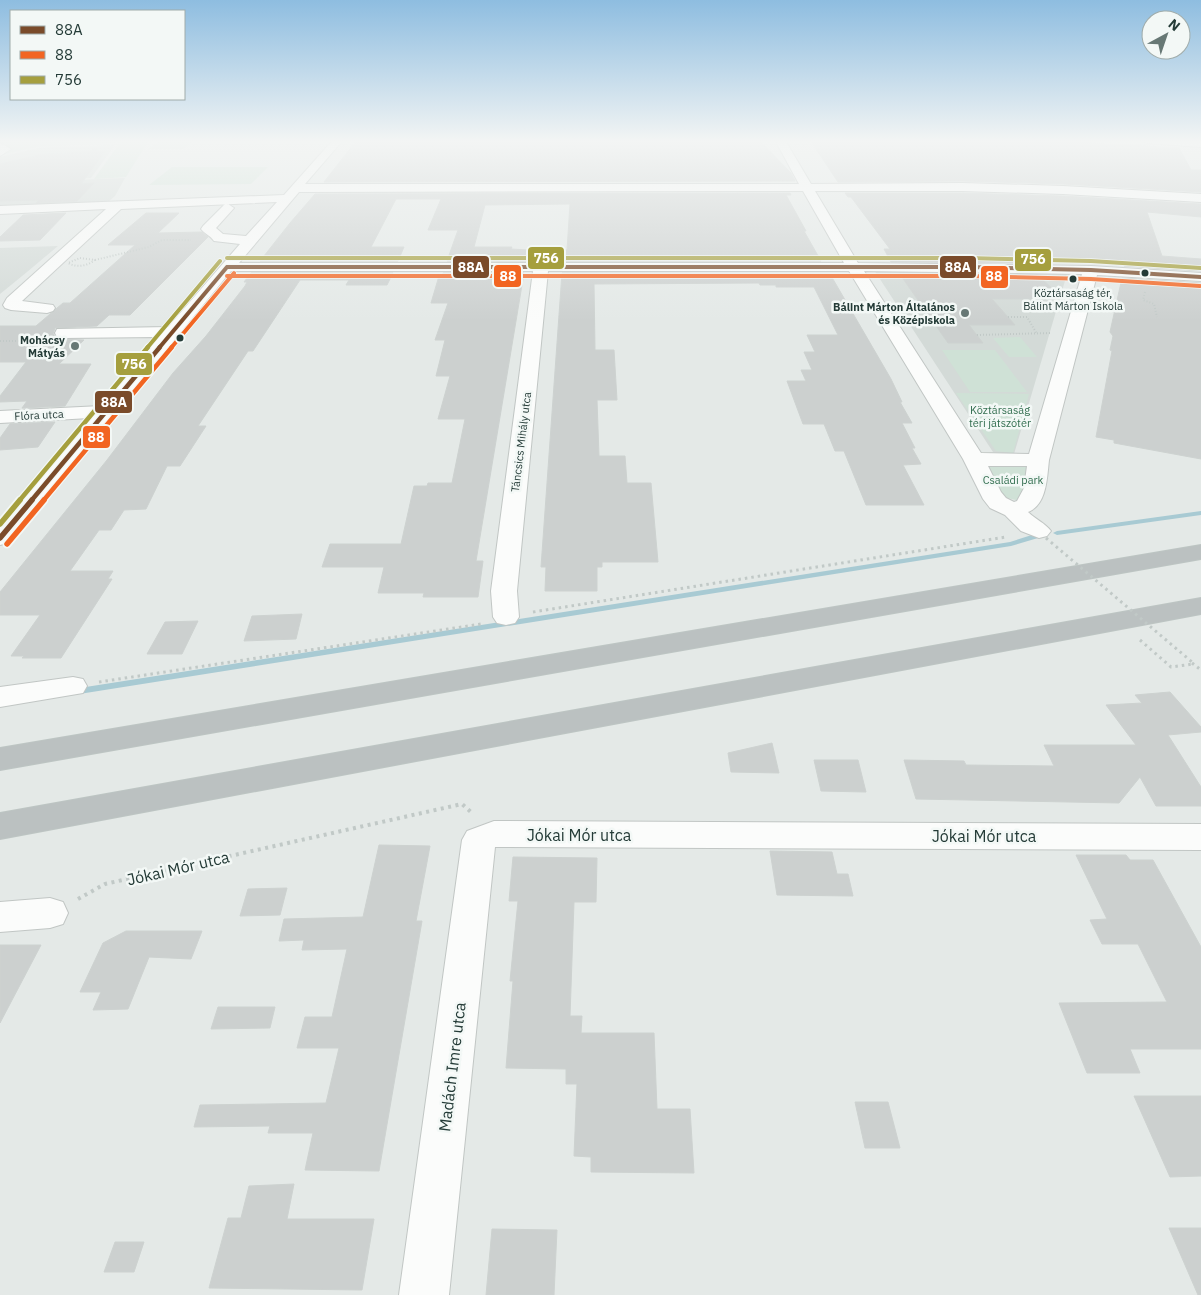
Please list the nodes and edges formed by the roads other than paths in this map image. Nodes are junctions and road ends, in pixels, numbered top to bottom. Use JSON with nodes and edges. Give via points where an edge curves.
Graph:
{"nodes":[{"id":1,"x":209,"y":200,"type":"edge"},
{"id":2,"x":286,"y":200,"type":"edge"},
{"id":3,"x":816,"y":200,"type":"edge"},
{"id":4,"x":113,"y":209,"type":"junction"},
{"id":5,"x":0,"y":210,"type":"edge"},
{"id":6,"x":251,"y":241,"type":"junction"},
{"id":7,"x":227,"y":267,"type":"junction"},
{"id":8,"x":541,"y":267,"type":"junction"},
{"id":9,"x":854,"y":267,"type":"junction"},
{"id":10,"x":1091,"y":270,"type":"junction"},
{"id":11,"x":1201,"y":277,"type":"edge"},
{"id":12,"x":47,"y":308,"type":"dead end"},
{"id":13,"x":11,"y":311,"type":"edge"},
{"id":14,"x":174,"y":332,"type":"junction"},
{"id":15,"x":63,"y":333,"type":"dead end"},
{"id":16,"x":108,"y":411,"type":"junction"},
{"id":17,"x":0,"y":418,"type":"edge"},
{"id":18,"x":974,"y":459,"type":"junction"},
{"id":19,"x":1038,"y":460,"type":"junction"},
{"id":20,"x":1013,"y":510,"type":"junction"},
{"id":21,"x":1042,"y":535,"type":"road end"},
{"id":22,"x":0,"y":538,"type":"edge"},
{"id":23,"x":1201,"y":552,"type":"edge"},
{"id":24,"x":1201,"y":606,"type":"edge"},
{"id":25,"x":506,"y":617,"type":"road end"},
{"id":26,"x":73,"y":686,"type":"road end"},
{"id":27,"x":0,"y":697,"type":"edge"},
{"id":28,"x":0,"y":759,"type":"edge"},
{"id":29,"x":0,"y":826,"type":"edge"},
{"id":30,"x":479,"y":840,"type":"joint"},
{"id":31,"x":1196,"y":845,"type":"edge"},
{"id":32,"x":50,"y":913,"type":"road end"},
{"id":33,"x":0,"y":917,"type":"edge"},
{"id":34,"x":424,"y":1295,"type":"edge"}],
"edges":[{"from":1,"to":4,"type":"street"},
{"from":2,"to":6,"type":"street"},
{"from":3,"to":9,"type":"street"},
{"from":4,"to":5,"type":"street"},
{"from":4,"to":6,"type":"street","via":[[228,208],[208,229],[219,238]]},
{"from":4,"to":13,"type":"street","via":[[14,301]]},
{"from":6,"to":7,"type":"street"},
{"from":7,"to":8,"type":"street"},
{"from":7,"to":14,"type":"street"},
{"from":8,"to":9,"type":"street"},
{"from":8,"to":25,"type":"street","name":"Táncsics Mihály utca","via":[[504,591]]},
{"from":9,"to":10,"type":"street"},
{"from":9,"to":18,"type":"street"},
{"from":10,"to":11,"type":"street"},
{"from":10,"to":19,"type":"street"},
{"from":12,"to":13,"type":"street"},
{"from":14,"to":15,"type":"street"},
{"from":14,"to":16,"type":"street"},
{"from":16,"to":17,"type":"street","name":"Flóra utca"},
{"from":16,"to":22,"type":"street"},
{"from":18,"to":19,"type":"street"},
{"from":18,"to":20,"type":"street","via":[[991,494],[998,503]]},
{"from":19,"to":20,"type":"street","via":[[1035,488],[1026,504]]},
{"from":20,"to":21,"type":"street"},
{"from":23,"to":28,"type":"highway"},
{"from":24,"to":29,"type":"highway"},
{"from":26,"to":27,"type":"street"},
{"from":30,"to":31,"type":"street","name":"Jókai Mór utca","via":[[494,834]]},
{"from":30,"to":34,"type":"street","name":"Madách Imre utca"},
{"from":32,"to":33,"type":"street"}]}
